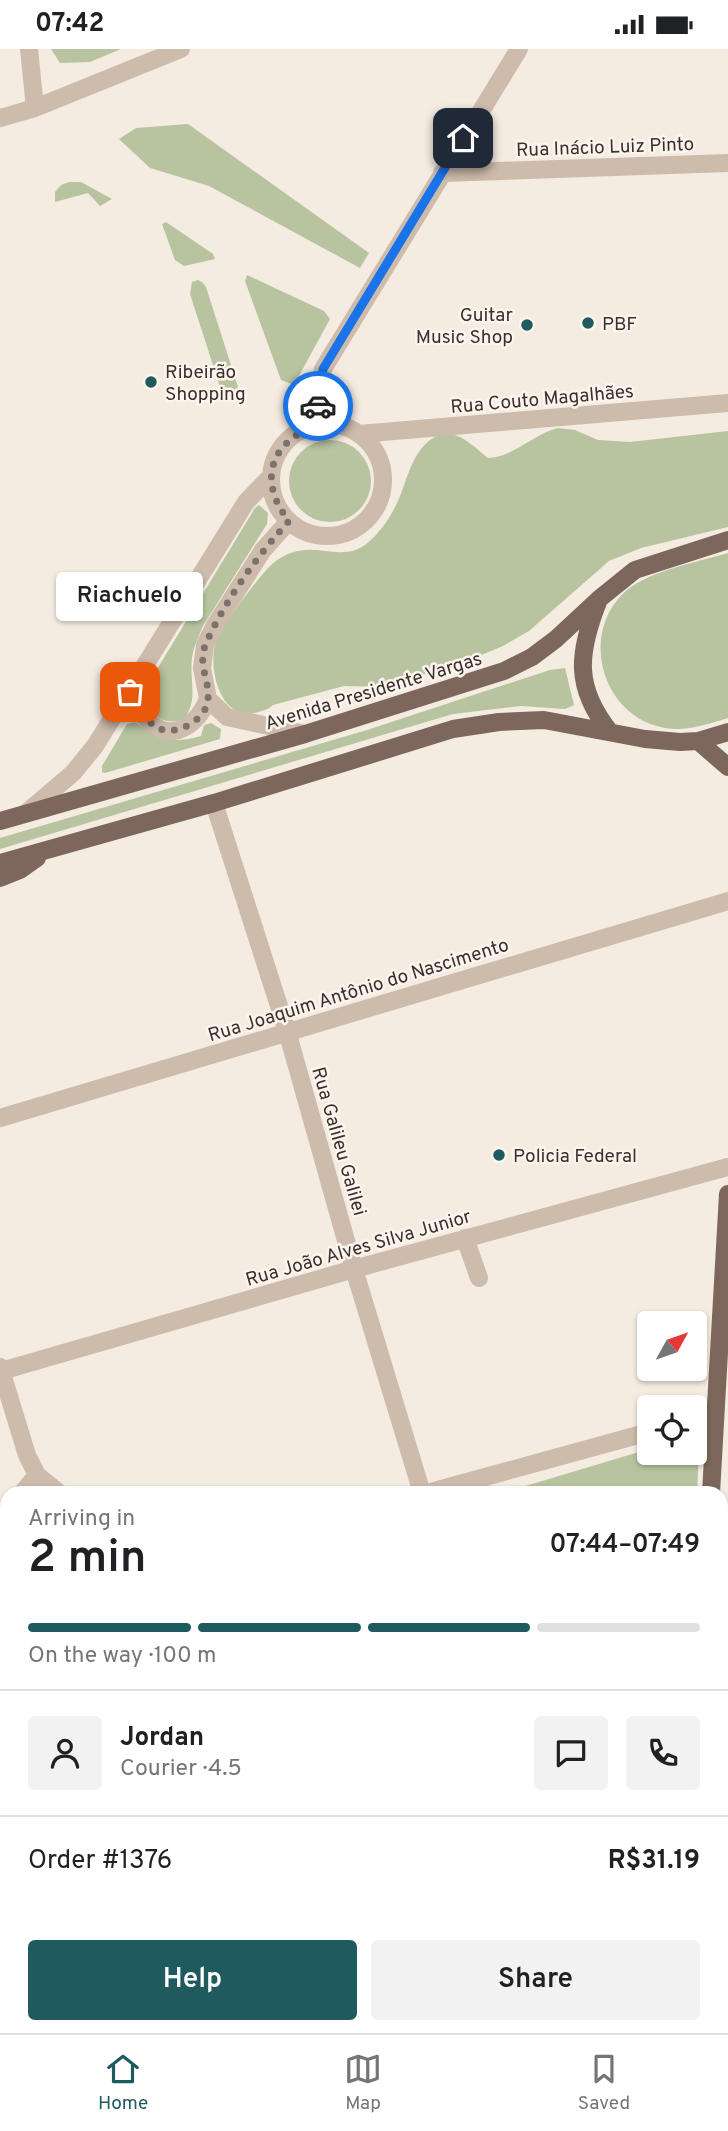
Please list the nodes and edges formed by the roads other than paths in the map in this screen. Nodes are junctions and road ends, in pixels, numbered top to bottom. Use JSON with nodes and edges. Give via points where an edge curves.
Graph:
{"nodes":[{"id":1,"x":29,"y":49,"type":"edge"},
{"id":2,"x":181,"y":49,"type":"edge"},
{"id":3,"x":519,"y":49,"type":"edge"},
{"id":4,"x":35,"y":109,"type":"junction"},
{"id":5,"x":0,"y":118,"type":"edge"},
{"id":6,"x":728,"y":163,"type":"edge"},
{"id":7,"x":442,"y":173,"type":"junction"},
{"id":8,"x":728,"y":403,"type":"edge"},
{"id":9,"x":318,"y":425,"type":"junction"},
{"id":10,"x":359,"y":434,"type":"junction"},
{"id":11,"x":271,"y":476,"type":"junction"},
{"id":12,"x":289,"y":521,"type":"junction"},
{"id":13,"x":728,"y":540,"type":"edge"},
{"id":14,"x":599,"y":599,"type":"junction"},
{"id":15,"x":130,"y":692,"type":"junction"},
{"id":16,"x":208,"y":699,"type":"junction"},
{"id":17,"x":610,"y":732,"type":"junction"},
{"id":18,"x":728,"y":732,"type":"edge"},
{"id":19,"x":304,"y":734,"type":"junction"},
{"id":20,"x":698,"y":741,"type":"junction"},
{"id":21,"x":728,"y":767,"type":"edge"},
{"id":22,"x":214,"y":803,"type":"junction"},
{"id":23,"x":26,"y":813,"type":"junction"},
{"id":24,"x":0,"y":821,"type":"edge"},
{"id":25,"x":50,"y":849,"type":"junction"},
{"id":26,"x":0,"y":863,"type":"edge"},
{"id":27,"x":0,"y":878,"type":"edge"},
{"id":28,"x":728,"y":901,"type":"edge"},
{"id":29,"x":287,"y":1031,"type":"junction"},
{"id":30,"x":0,"y":1118,"type":"edge"},
{"id":31,"x":728,"y":1167,"type":"edge"},
{"id":32,"x":728,"y":1194,"type":"edge"},
{"id":33,"x":465,"y":1238,"type":"junction"},
{"id":34,"x":354,"y":1269,"type":"junction"},
{"id":35,"x":479,"y":1277,"type":"dead end"},
{"id":36,"x":1,"y":1369,"type":"edge"},
{"id":37,"x":714,"y":1414,"type":"junction"},
{"id":38,"x":707,"y":1416,"type":"edge"},
{"id":39,"x":637,"y":1435,"type":"edge"},
{"id":40,"x":37,"y":1475,"type":"junction"},
{"id":41,"x":28,"y":1486,"type":"edge"},
{"id":42,"x":50,"y":1486,"type":"edge"},
{"id":43,"x":422,"y":1486,"type":"edge"},
{"id":44,"x":450,"y":1486,"type":"edge"},
{"id":45,"x":710,"y":1486,"type":"edge"}],
"edges":[{"from":1,"to":4,"type":"street"},
{"from":2,"to":4,"type":"street"},
{"from":3,"to":7,"type":"street"},
{"from":4,"to":5,"type":"street"},
{"from":6,"to":7,"type":"street","name":"Rua Inácio Luiz Pinto"},
{"from":7,"to":9,"type":"street","via":[[323,369],[317,396]]},
{"from":8,"to":10,"type":"street","name":"Rua Couto Magalhães"},
{"from":9,"to":10,"type":"street"},
{"from":9,"to":11,"type":"street","via":[[287,441]]},
{"from":10,"to":12,"type":"street","via":[[373,447],[384,482],[371,516],[340,536],[304,532]]},
{"from":11,"to":12,"type":"street","via":[[278,508]]},
{"from":11,"to":15,"type":"street","via":[[246,502]]},
{"from":12,"to":16,"type":"street","via":[[263,550],[205,645],[202,668]]},
{"from":13,"to":14,"type":"main road","name":"Avenida Presidente Vargas","via":[[635,570]]},
{"from":14,"to":17,"type":"main road","via":[[583,648],[582,667],[591,702]]},
{"from":14,"to":19,"type":"main road","name":"Avenida Presidente Vargas","via":[[556,639],[504,671]]},
{"from":15,"to":16,"type":"street","via":[[150,723],[170,731],[191,724]]},
{"from":15,"to":23,"type":"street","via":[[73,773]]},
{"from":16,"to":19,"type":"street","via":[[227,717]]},
{"from":17,"to":20,"type":"main road"},
{"from":17,"to":22,"type":"main road","via":[[544,720],[453,729]]},
{"from":18,"to":20,"type":"main road"},
{"from":19,"to":23,"type":"main road","name":"Avenida Presidente Vargas"},
{"from":20,"to":21,"type":"main road"},
{"from":22,"to":25,"type":"main road"},
{"from":22,"to":29,"type":"street","name":"Rua Galileu Galilei"},
{"from":23,"to":24,"type":"main road","name":"Avenida Presidente Vargas"},
{"from":25,"to":26,"type":"main road"},
{"from":25,"to":27,"type":"main road"},
{"from":28,"to":29,"type":"street","name":"Rua Joaquim Antônio do Nascimento"},
{"from":29,"to":30,"type":"street","name":"Rua Joaquim Antônio do Nascimento"},
{"from":29,"to":34,"type":"street","name":"Rua Galileu Galilei"},
{"from":31,"to":33,"type":"street","name":"Rua João Alves Silva Junior"},
{"from":32,"to":37,"type":"main road"},
{"from":33,"to":34,"type":"street","name":"Rua João Alves Silva Junior"},
{"from":33,"to":35,"type":"street"},
{"from":34,"to":36,"type":"street","name":"Rua João Alves Silva Junior"},
{"from":34,"to":43,"type":"street","name":"Rua Galileu Galilei"},
{"from":36,"to":40,"type":"street"},
{"from":37,"to":38,"type":"street"},
{"from":37,"to":45,"type":"main road"},
{"from":39,"to":44,"type":"street"},
{"from":40,"to":41,"type":"street"},
{"from":40,"to":42,"type":"street"}]}
